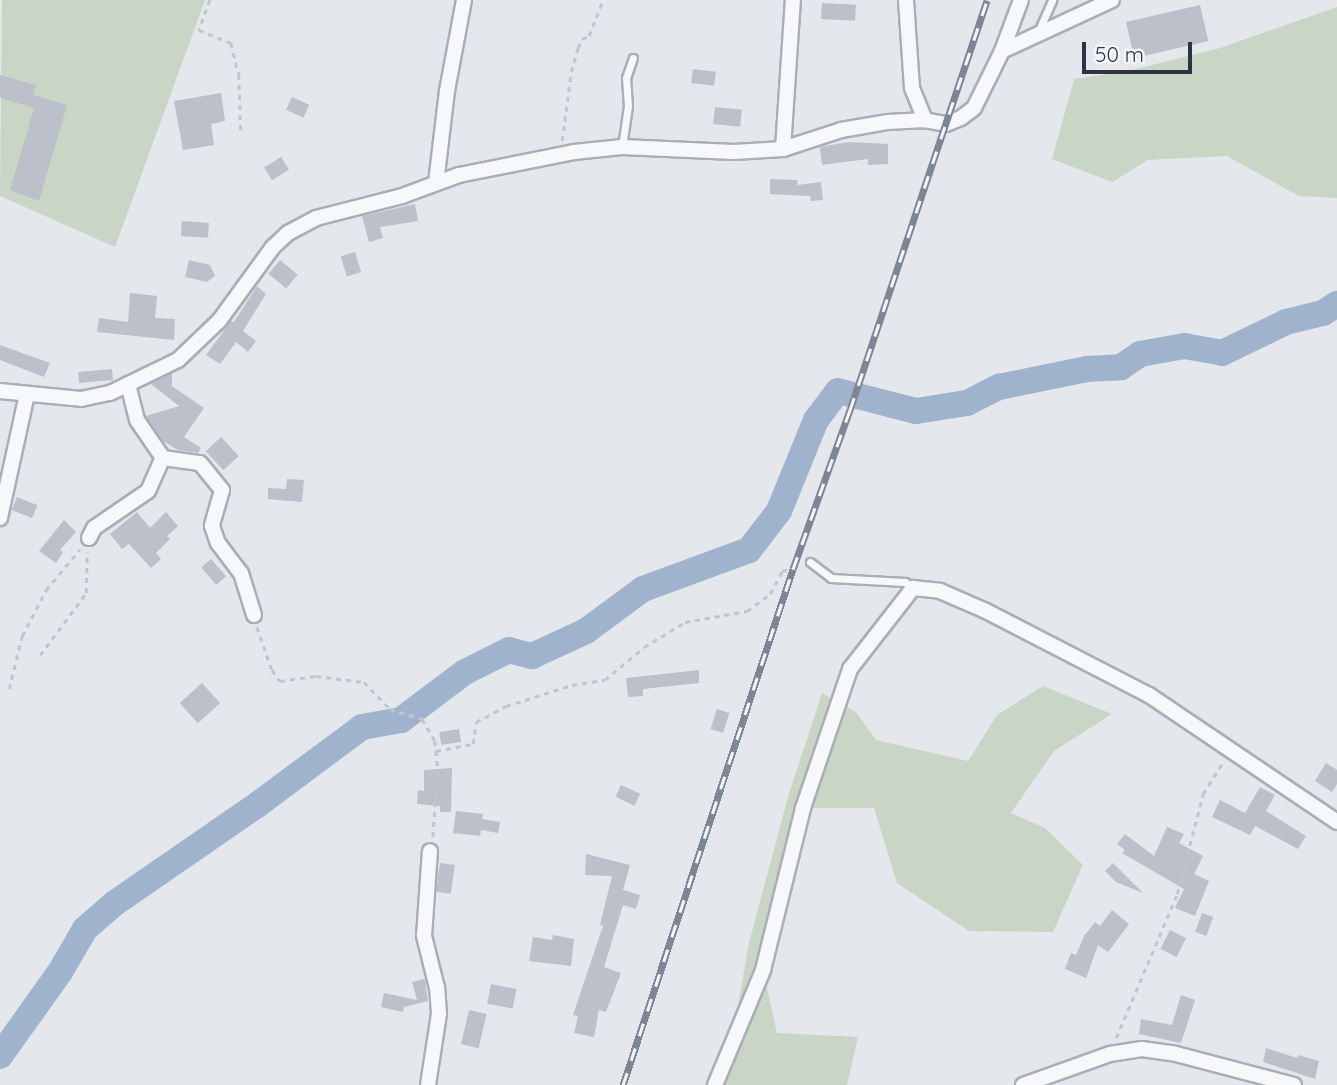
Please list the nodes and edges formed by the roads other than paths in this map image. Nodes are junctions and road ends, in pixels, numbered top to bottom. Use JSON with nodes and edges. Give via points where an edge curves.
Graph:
{"nodes":[{"id":1,"x":464,"y":0,"type":"edge"},
{"id":2,"x":793,"y":0,"type":"edge"},
{"id":3,"x":906,"y":0,"type":"edge"},
{"id":4,"x":1021,"y":0,"type":"edge"},
{"id":5,"x":1052,"y":0,"type":"edge"},
{"id":6,"x":1112,"y":0,"type":"edge"},
{"id":7,"x":1036,"y":36,"type":"junction"},
{"id":8,"x":1002,"y":51,"type":"junction"},
{"id":9,"x":633,"y":58,"type":"dead end"},
{"id":10,"x":925,"y":120,"type":"junction"},
{"id":11,"x":622,"y":147,"type":"junction"},
{"id":12,"x":783,"y":149,"type":"junction"},
{"id":13,"x":436,"y":183,"type":"junction"},
{"id":14,"x":128,"y":384,"type":"junction"},
{"id":15,"x":0,"y":391,"type":"edge"},
{"id":16,"x":27,"y":394,"type":"junction"},
{"id":17,"x":163,"y":458,"type":"junction"},
{"id":18,"x":0,"y":518,"type":"edge"},
{"id":19,"x":89,"y":538,"type":"road end"},
{"id":20,"x":810,"y":562,"type":"road end"},
{"id":21,"x":913,"y":588,"type":"junction"},
{"id":22,"x":254,"y":615,"type":"road end"},
{"id":23,"x":1337,"y":822,"type":"edge"},
{"id":24,"x":430,"y":851,"type":"road end"},
{"id":25,"x":428,"y":1085,"type":"edge"},
{"id":26,"x":715,"y":1085,"type":"edge"},
{"id":27,"x":1023,"y":1085,"type":"edge"},
{"id":28,"x":1291,"y":1085,"type":"edge"}],
"edges":[{"from":1,"to":13,"type":"street"},
{"from":2,"to":12,"type":"street"},
{"from":3,"to":10,"type":"street","via":[[912,88]]},
{"from":4,"to":8,"type":"street"},
{"from":5,"to":7,"type":"lane"},
{"from":6,"to":7,"type":"street"},
{"from":7,"to":8,"type":"street"},
{"from":8,"to":10,"type":"street","via":[[974,108],[946,124]]},
{"from":9,"to":11,"type":"lane","via":[[626,78],[628,106]]},
{"from":10,"to":12,"type":"street","via":[[841,130]]},
{"from":11,"to":12,"type":"street","via":[[734,152]]},
{"from":11,"to":13,"type":"street","via":[[561,154]]},
{"from":13,"to":14,"type":"street","via":[[316,218],[288,233],[209,331],[178,360]]},
{"from":14,"to":16,"type":"street","via":[[81,399]]},
{"from":14,"to":17,"type":"street","via":[[136,420]]},
{"from":15,"to":16,"type":"street"},
{"from":16,"to":18,"type":"street"},
{"from":17,"to":19,"type":"street","via":[[148,491],[94,528]]},
{"from":17,"to":22,"type":"street","via":[[200,463],[222,490],[212,526],[218,543],[241,573]]},
{"from":20,"to":21,"type":"lane","via":[[831,578],[905,582]]},
{"from":21,"to":23,"type":"street","via":[[940,591],[984,610],[1149,695]]},
{"from":21,"to":26,"type":"street","via":[[849,669],[803,808],[763,970]]},
{"from":24,"to":25,"type":"street","via":[[424,936],[439,1014]]},
{"from":27,"to":28,"type":"street","via":[[1110,1054],[1142,1049]]}]}
